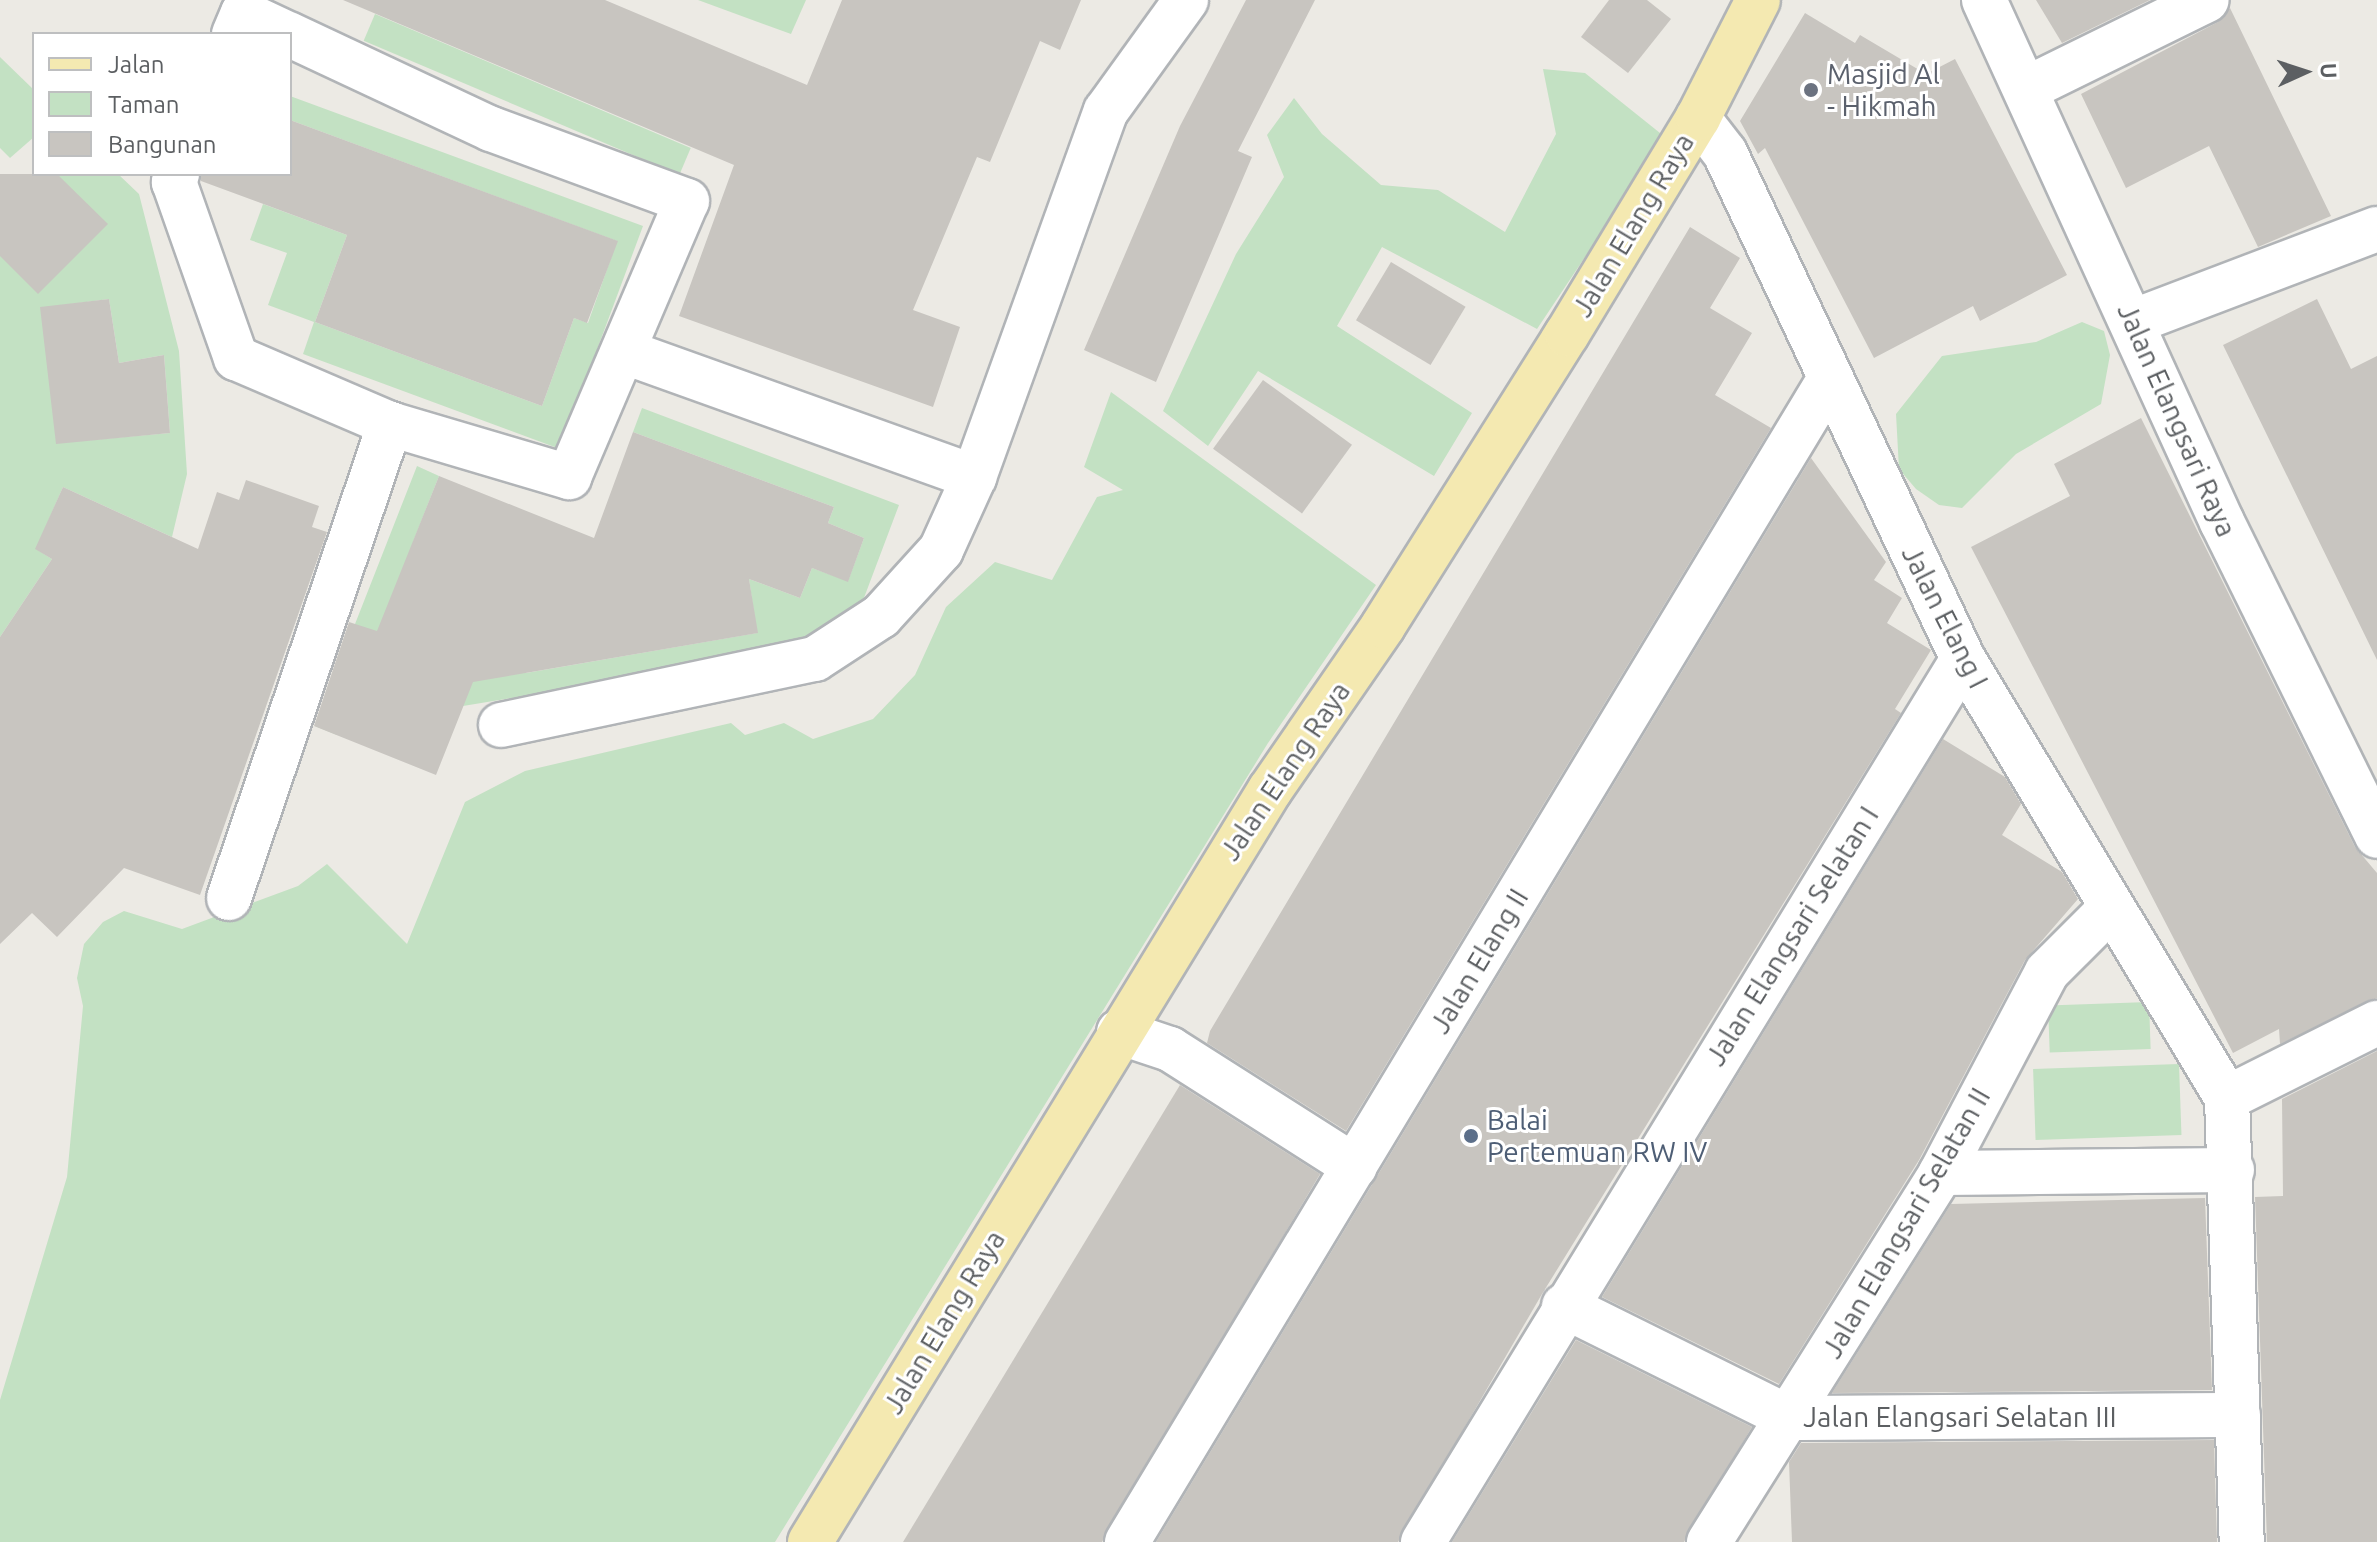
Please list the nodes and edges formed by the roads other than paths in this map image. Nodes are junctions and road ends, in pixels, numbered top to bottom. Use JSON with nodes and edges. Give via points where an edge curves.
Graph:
{"nodes":[{"id":1,"x":1186,"y":0,"type":"edge"},
{"id":2,"x":1758,"y":0,"type":"edge"},
{"id":3,"x":1984,"y":0,"type":"edge"},
{"id":4,"x":2207,"y":0,"type":"edge"},
{"id":5,"x":233,"y":16,"type":"edge"},
{"id":6,"x":283,"y":32,"type":"edge"},
{"id":7,"x":292,"y":35,"type":"edge"},
{"id":8,"x":2028,"y":88,"type":"junction"},
{"id":9,"x":1698,"y":118,"type":"junction"},
{"id":10,"x":176,"y":176,"type":"edge"},
{"id":11,"x":2377,"y":229,"type":"edge"},
{"id":12,"x":2132,"y":322,"type":"junction"},
{"id":13,"x":625,"y":352,"type":"junction"},
{"id":14,"x":1829,"y":380,"type":"junction"},
{"id":15,"x":390,"y":424,"type":"junction"},
{"id":16,"x":974,"y":477,"type":"junction"},
{"id":17,"x":1963,"y":659,"type":"junction"},
{"id":18,"x":501,"y":725,"type":"dead end"},
{"id":19,"x":2377,"y":836,"type":"edge"},
{"id":20,"x":229,"y":898,"type":"dead end"},
{"id":21,"x":2109,"y":910,"type":"junction"},
{"id":22,"x":2377,"y":1023,"type":"edge"},
{"id":23,"x":1119,"y":1032,"type":"junction"},
{"id":24,"x":2227,"y":1098,"type":"junction"},
{"id":25,"x":1355,"y":1167,"type":"junction"},
{"id":26,"x":2232,"y":1170,"type":"junction"},
{"id":27,"x":1941,"y":1173,"type":"junction"},
{"id":28,"x":1564,"y":1306,"type":"junction"},
{"id":29,"x":2238,"y":1415,"type":"junction"},
{"id":30,"x":1790,"y":1418,"type":"junction"},
{"id":31,"x":810,"y":1542,"type":"edge"},
{"id":32,"x":1127,"y":1542,"type":"edge"},
{"id":33,"x":1423,"y":1542,"type":"edge"},
{"id":34,"x":1709,"y":1542,"type":"edge"},
{"id":35,"x":2242,"y":1542,"type":"edge"}],
"edges":[{"from":1,"to":16,"type":"street","via":[[1106,111]]},
{"from":2,"to":9,"type":"main road","name":"Jalan Elang Raya"},
{"from":3,"to":8,"type":"street","name":"Jalan Elangsari Raya"},
{"from":4,"to":8,"type":"street"},
{"from":5,"to":6,"type":"street"},
{"from":7,"to":13,"type":"street","via":[[491,129],[687,201]]},
{"from":8,"to":12,"type":"street","name":"Jalan Elangsari Raya"},
{"from":9,"to":14,"type":"street","name":"Jalan Elang I","via":[[1725,153]]},
{"from":9,"to":23,"type":"main road","name":"Jalan Elang Raya","via":[[1383,626],[1270,790]]},
{"from":10,"to":15,"type":"street","via":[[174,182],[236,358]]},
{"from":11,"to":12,"type":"street"},
{"from":12,"to":19,"type":"street","name":"Jalan Elangsari Raya"},
{"from":13,"to":15,"type":"street","via":[[569,477]]},
{"from":13,"to":16,"type":"street"},
{"from":14,"to":17,"type":"street","name":"Jalan Elang I"},
{"from":14,"to":25,"type":"street","name":"Jalan Elang II"},
{"from":15,"to":20,"type":"street"},
{"from":16,"to":18,"type":"street","via":[[941,550],[881,616],[815,659]]},
{"from":17,"to":21,"type":"street","name":"Jalan Elang I"},
{"from":17,"to":28,"type":"street","name":"Jalan Elangsari Selatan I"},
{"from":21,"to":24,"type":"street","name":"Jalan Elang I"},
{"from":21,"to":27,"type":"street","name":"Jalan Elangsari Selatan II","via":[[2047,972]]},
{"from":22,"to":24,"type":"street"},
{"from":23,"to":25,"type":"street","via":[[1170,1049]]},
{"from":23,"to":31,"type":"main road","name":"Jalan Elang Raya"},
{"from":24,"to":26,"type":"street"},
{"from":25,"to":32,"type":"street","name":"Jalan Elang II"},
{"from":26,"to":27,"type":"street"},
{"from":26,"to":29,"type":"street"},
{"from":27,"to":30,"type":"street","name":"Jalan Elangsari Selatan II"},
{"from":28,"to":30,"type":"street","name":"Jalan Elangsari Selatan III"},
{"from":28,"to":33,"type":"street","name":"Jalan Elangsari Selatan I"},
{"from":29,"to":30,"type":"street","name":"Jalan Elangsari Selatan III"},
{"from":29,"to":35,"type":"street"},
{"from":30,"to":34,"type":"street","name":"Jalan Elangsari Selatan II"}]}
